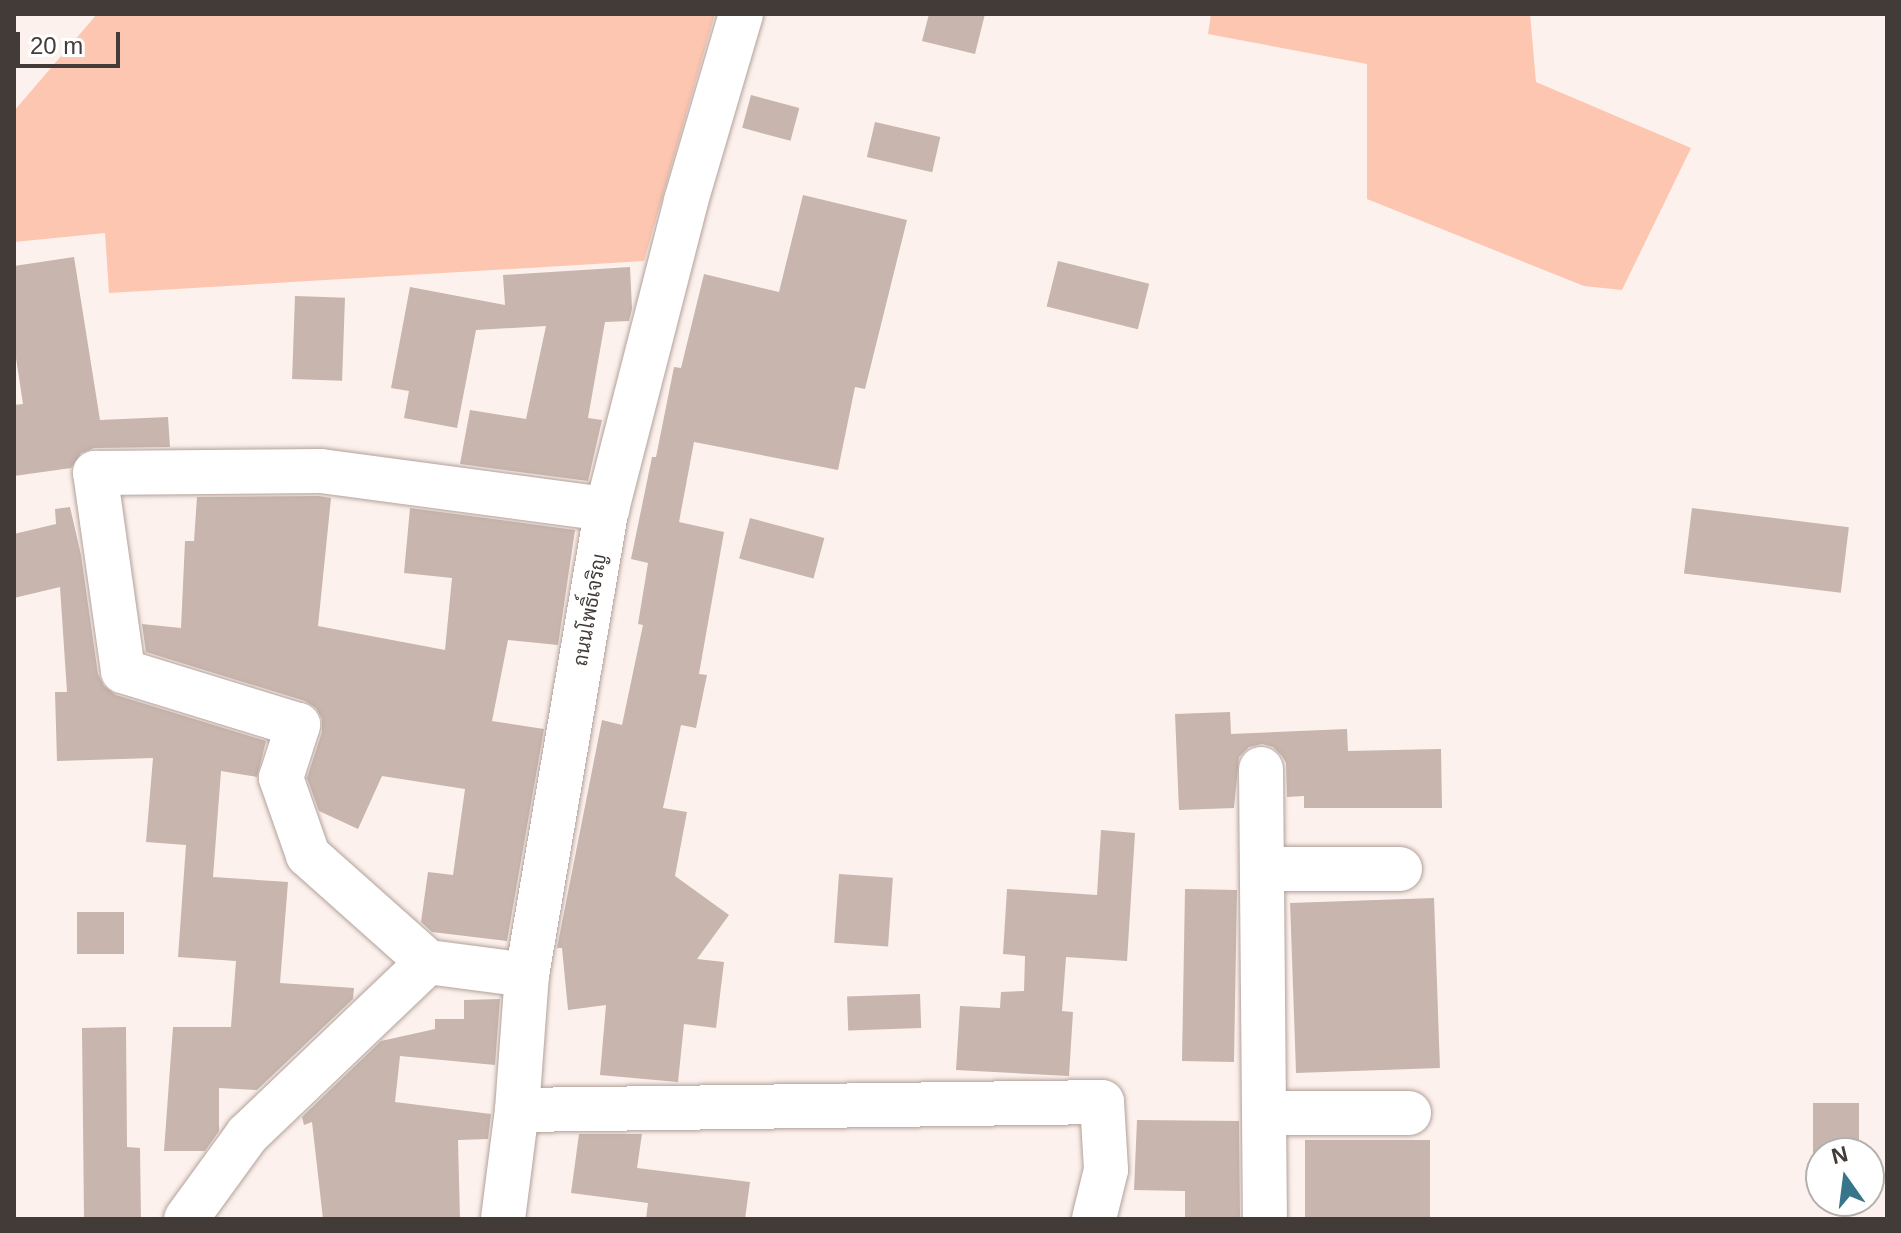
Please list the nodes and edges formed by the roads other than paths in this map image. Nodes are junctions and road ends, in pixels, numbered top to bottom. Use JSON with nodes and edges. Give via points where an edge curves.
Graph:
{"nodes":[{"id":1,"x":741,"y":14,"type":"edge"},
{"id":2,"x":607,"y":509,"type":"junction"},
{"id":3,"x":1261,"y":769,"type":"dead end"},
{"id":4,"x":1262,"y":869,"type":"junction"},
{"id":5,"x":1400,"y":869,"type":"dead end"},
{"id":6,"x":428,"y":962,"type":"junction"},
{"id":7,"x":527,"y":975,"type":"junction"},
{"id":8,"x":517,"y":1110,"type":"junction"},
{"id":9,"x":1264,"y":1113,"type":"junction"},
{"id":10,"x":1409,"y":1113,"type":"dead end"},
{"id":11,"x":186,"y":1219,"type":"edge"},
{"id":12,"x":503,"y":1219,"type":"edge"},
{"id":13,"x":1094,"y":1219,"type":"edge"},
{"id":14,"x":1265,"y":1219,"type":"edge"}],
"edges":[{"from":1,"to":2,"type":"street","name":"ถนนโพธิ์เจริญ","via":[[686,201]]},
{"from":2,"to":6,"type":"street","via":[[321,471],[95,473],[123,671],[298,725],[281,778],[308,855]]},
{"from":2,"to":7,"type":"street","name":"ถนนโพธิ์เจริญ"},
{"from":3,"to":4,"type":"street"},
{"from":4,"to":5,"type":"street"},
{"from":4,"to":9,"type":"street"},
{"from":6,"to":7,"type":"street"},
{"from":6,"to":11,"type":"street","via":[[247,1135]]},
{"from":7,"to":8,"type":"street","name":"ถนนโพธิ์เจริญ"},
{"from":8,"to":12,"type":"street","name":"ถนนโพธิ์เจริญ"},
{"from":8,"to":13,"type":"street","via":[[1102,1102],[1106,1170]]},
{"from":9,"to":10,"type":"street"},
{"from":9,"to":14,"type":"street"}]}
